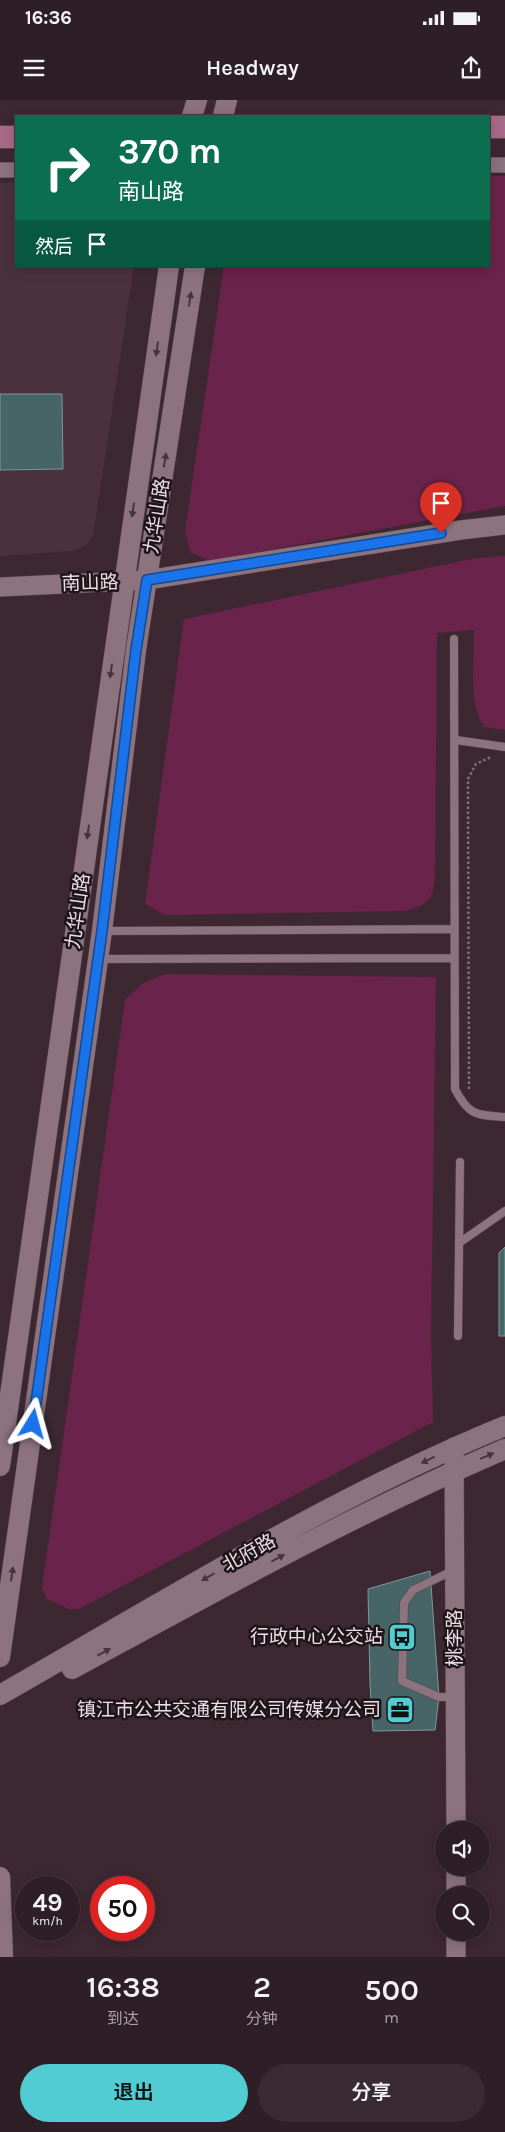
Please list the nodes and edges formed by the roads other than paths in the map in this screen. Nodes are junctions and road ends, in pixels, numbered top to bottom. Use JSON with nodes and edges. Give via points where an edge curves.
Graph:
{"nodes":[{"id":1,"x":197,"y":100,"type":"edge"},
{"id":2,"x":227,"y":100,"type":"edge"},
{"id":3,"x":192,"y":115,"type":"edge"},
{"id":4,"x":222,"y":115,"type":"edge"},
{"id":5,"x":490,"y":127,"type":"edge"},
{"id":6,"x":505,"y":127,"type":"edge"},
{"id":7,"x":15,"y":137,"type":"edge"},
{"id":8,"x":0,"y":138,"type":"edge"},
{"id":9,"x":490,"y":165,"type":"edge"},
{"id":10,"x":505,"y":165,"type":"edge"},
{"id":11,"x":0,"y":170,"type":"edge"},
{"id":12,"x":15,"y":170,"type":"edge"},
{"id":13,"x":168,"y":267,"type":"edge"},
{"id":14,"x":195,"y":267,"type":"edge"},
{"id":15,"x":505,"y":525,"type":"edge"},
{"id":16,"x":147,"y":580,"type":"junction"},
{"id":17,"x":123,"y":582,"type":"junction"},
{"id":18,"x":0,"y":587,"type":"edge"},
{"id":19,"x":454,"y":639,"type":"dead end"},
{"id":20,"x":456,"y":740,"type":"junction"},
{"id":21,"x":505,"y":747,"type":"edge"},
{"id":22,"x":454,"y":929,"type":"junction"},
{"id":23,"x":102,"y":931,"type":"junction"},
{"id":24,"x":98,"y":958,"type":"junction"},
{"id":25,"x":454,"y":958,"type":"junction"},
{"id":26,"x":505,"y":1117,"type":"edge"},
{"id":27,"x":460,"y":1162,"type":"dead end"},
{"id":28,"x":505,"y":1211,"type":"edge"},
{"id":29,"x":459,"y":1243,"type":"junction"},
{"id":30,"x":458,"y":1336,"type":"dead end"},
{"id":31,"x":505,"y":1426,"type":"edge"},
{"id":32,"x":454,"y":1447,"type":"junction"},
{"id":33,"x":505,"y":1449,"type":"edge"},
{"id":34,"x":0,"y":1466,"type":"edge"},
{"id":35,"x":454,"y":1470,"type":"junction"},
{"id":36,"x":454,"y":1570,"type":"junction"},
{"id":37,"x":0,"y":1657,"type":"edge"},
{"id":38,"x":0,"y":1695,"type":"edge"},
{"id":39,"x":455,"y":1697,"type":"junction"},
{"id":40,"x":0,"y":1709,"type":"edge"},
{"id":41,"x":456,"y":1821,"type":"edge"},
{"id":42,"x":0,"y":1877,"type":"edge"},
{"id":43,"x":456,"y":1941,"type":"edge"},
{"id":44,"x":3,"y":1957,"type":"edge"},
{"id":45,"x":456,"y":1957,"type":"edge"}],
"edges":[{"from":1,"to":3,"type":"main road"},
{"from":2,"to":4,"type":"main road"},
{"from":5,"to":6,"type":"main road"},
{"from":7,"to":8,"type":"main road"},
{"from":9,"to":10,"type":"street"},
{"from":11,"to":12,"type":"street"},
{"from":13,"to":17,"type":"main road","name":"九华山路","one_way":true},
{"from":16,"to":14,"type":"main road","name":"九华山路","one_way":true},
{"from":15,"to":16,"type":"street","name":"南山路"},
{"from":16,"to":17,"type":"street","name":"南山路"},
{"from":16,"to":23,"type":"main road","name":"九华山路"},
{"from":17,"to":18,"type":"street","name":"南山路"},
{"from":17,"to":34,"type":"main road","name":"九华山路","one_way":true},
{"from":19,"to":20,"type":"lane"},
{"from":20,"to":21,"type":"lane"},
{"from":20,"to":22,"type":"lane"},
{"from":22,"to":23,"type":"lane"},
{"from":22,"to":25,"type":"lane"},
{"from":23,"to":24,"type":"main road","name":"九华山路"},
{"from":24,"to":25,"type":"lane"},
{"from":37,"to":24,"type":"main road","name":"九华山路","one_way":true},
{"from":25,"to":26,"type":"lane","via":[[456,1089],[464,1105],[474,1113]]},
{"from":27,"to":29,"type":"lane"},
{"from":28,"to":29,"type":"lane"},
{"from":29,"to":30,"type":"lane"},
{"from":31,"to":32,"type":"main road","name":"北府路"},
{"from":32,"to":35,"type":"street","name":"桃李路"},
{"from":32,"to":38,"type":"main road","name":"北府路","one_way":true,"via":[[277,1538]]},
{"from":35,"to":33,"type":"main road","name":"北府路","one_way":true},
{"from":35,"to":36,"type":"street","name":"桃李路"},
{"from":40,"to":35,"type":"main road","name":"北府路","one_way":true,"via":[[281,1556]]},
{"from":36,"to":39,"type":"street","name":"桃李路"},
{"from":36,"to":39,"type":"lane","via":[[413,1590],[404,1603],[402,1681],[439,1697]]},
{"from":39,"to":41,"type":"street","name":"桃李路"},
{"from":42,"to":44,"type":"main road"},
{"from":43,"to":45,"type":"street"}]}
